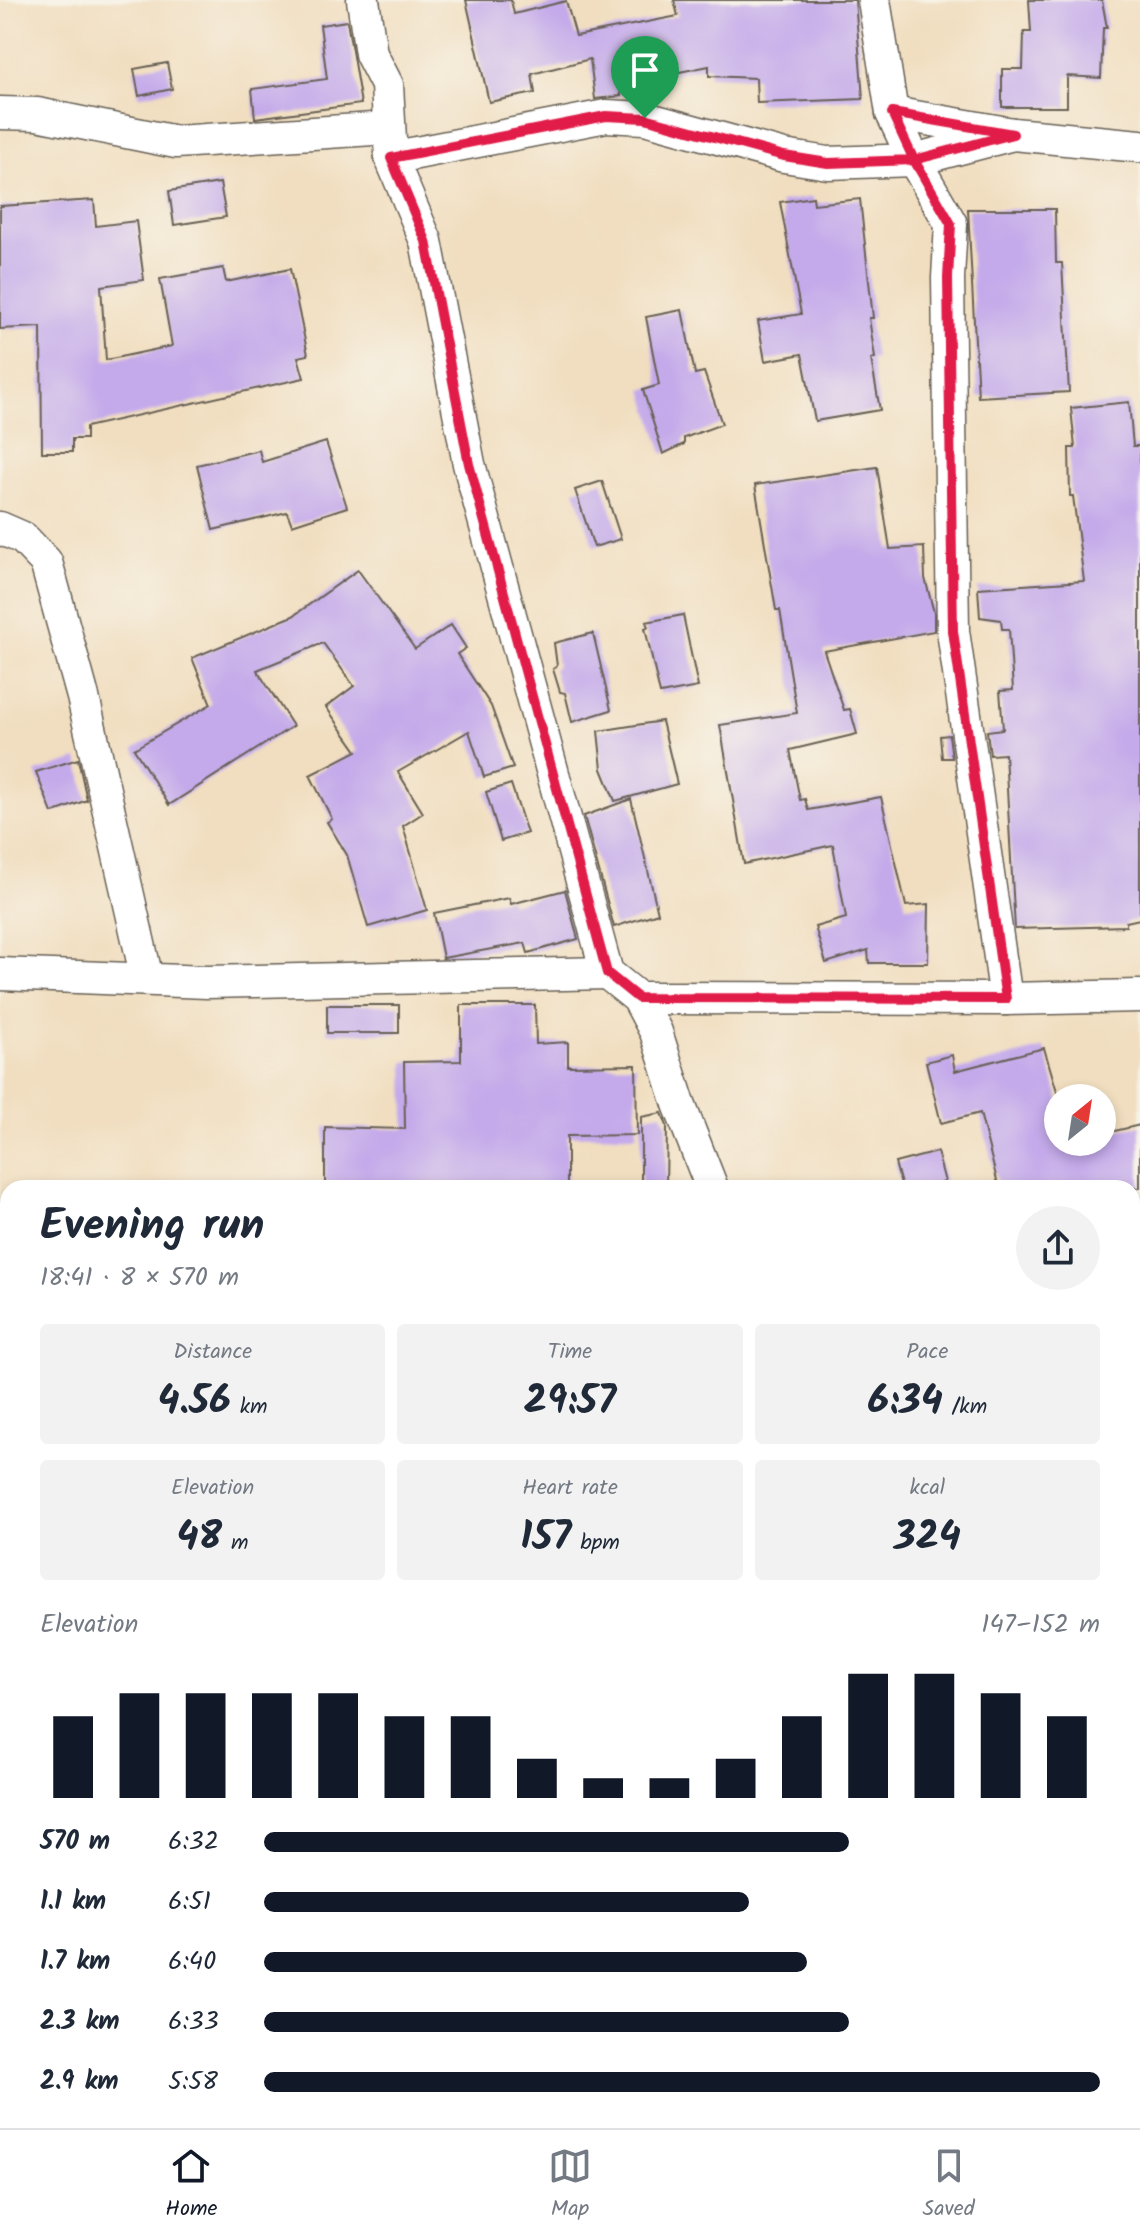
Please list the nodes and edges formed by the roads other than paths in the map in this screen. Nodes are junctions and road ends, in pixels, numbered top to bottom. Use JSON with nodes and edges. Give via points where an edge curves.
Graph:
{"nodes":[{"id":1,"x":363,"y":0,"type":"edge"},
{"id":2,"x":874,"y":0,"type":"edge"},
{"id":3,"x":0,"y":113,"type":"edge"},
{"id":4,"x":892,"y":113,"type":"junction"},
{"id":5,"x":1013,"y":134,"type":"junction"},
{"id":6,"x":390,"y":143,"type":"junction"},
{"id":7,"x":1140,"y":146,"type":"edge"},
{"id":8,"x":914,"y":160,"type":"junction"},
{"id":9,"x":0,"y":528,"type":"edge"},
{"id":10,"x":607,"y":973,"type":"junction"},
{"id":11,"x":0,"y":974,"type":"edge"},
{"id":12,"x":147,"y":979,"type":"junction"},
{"id":13,"x":1140,"y":996,"type":"edge"},
{"id":14,"x":638,"y":998,"type":"junction"},
{"id":15,"x":1006,"y":999,"type":"junction"},
{"id":16,"x":709,"y":1180,"type":"edge"}],
"edges":[{"from":1,"to":6,"type":"street","via":[[371,54],[387,85]]},
{"from":2,"to":4,"type":"street"},
{"from":3,"to":6,"type":"street","via":[[37,114],[176,142]]},
{"from":4,"to":5,"type":"street"},
{"from":4,"to":8,"type":"street"},
{"from":5,"to":7,"type":"street"},
{"from":5,"to":8,"type":"street"},
{"from":6,"to":8,"type":"street","via":[[606,116],[645,118],[828,163]]},
{"from":6,"to":10,"type":"street","via":[[426,241],[469,464]]},
{"from":8,"to":15,"type":"street","via":[[951,224],[953,631]]},
{"from":9,"to":12,"type":"street","via":[[23,538],[46,562],[83,697]]},
{"from":10,"to":12,"type":"street"},
{"from":10,"to":14,"type":"street"},
{"from":11,"to":12,"type":"street"},
{"from":13,"to":15,"type":"street"},
{"from":14,"to":15,"type":"street"},
{"from":14,"to":16,"type":"street","via":[[656,1032]]}]}
